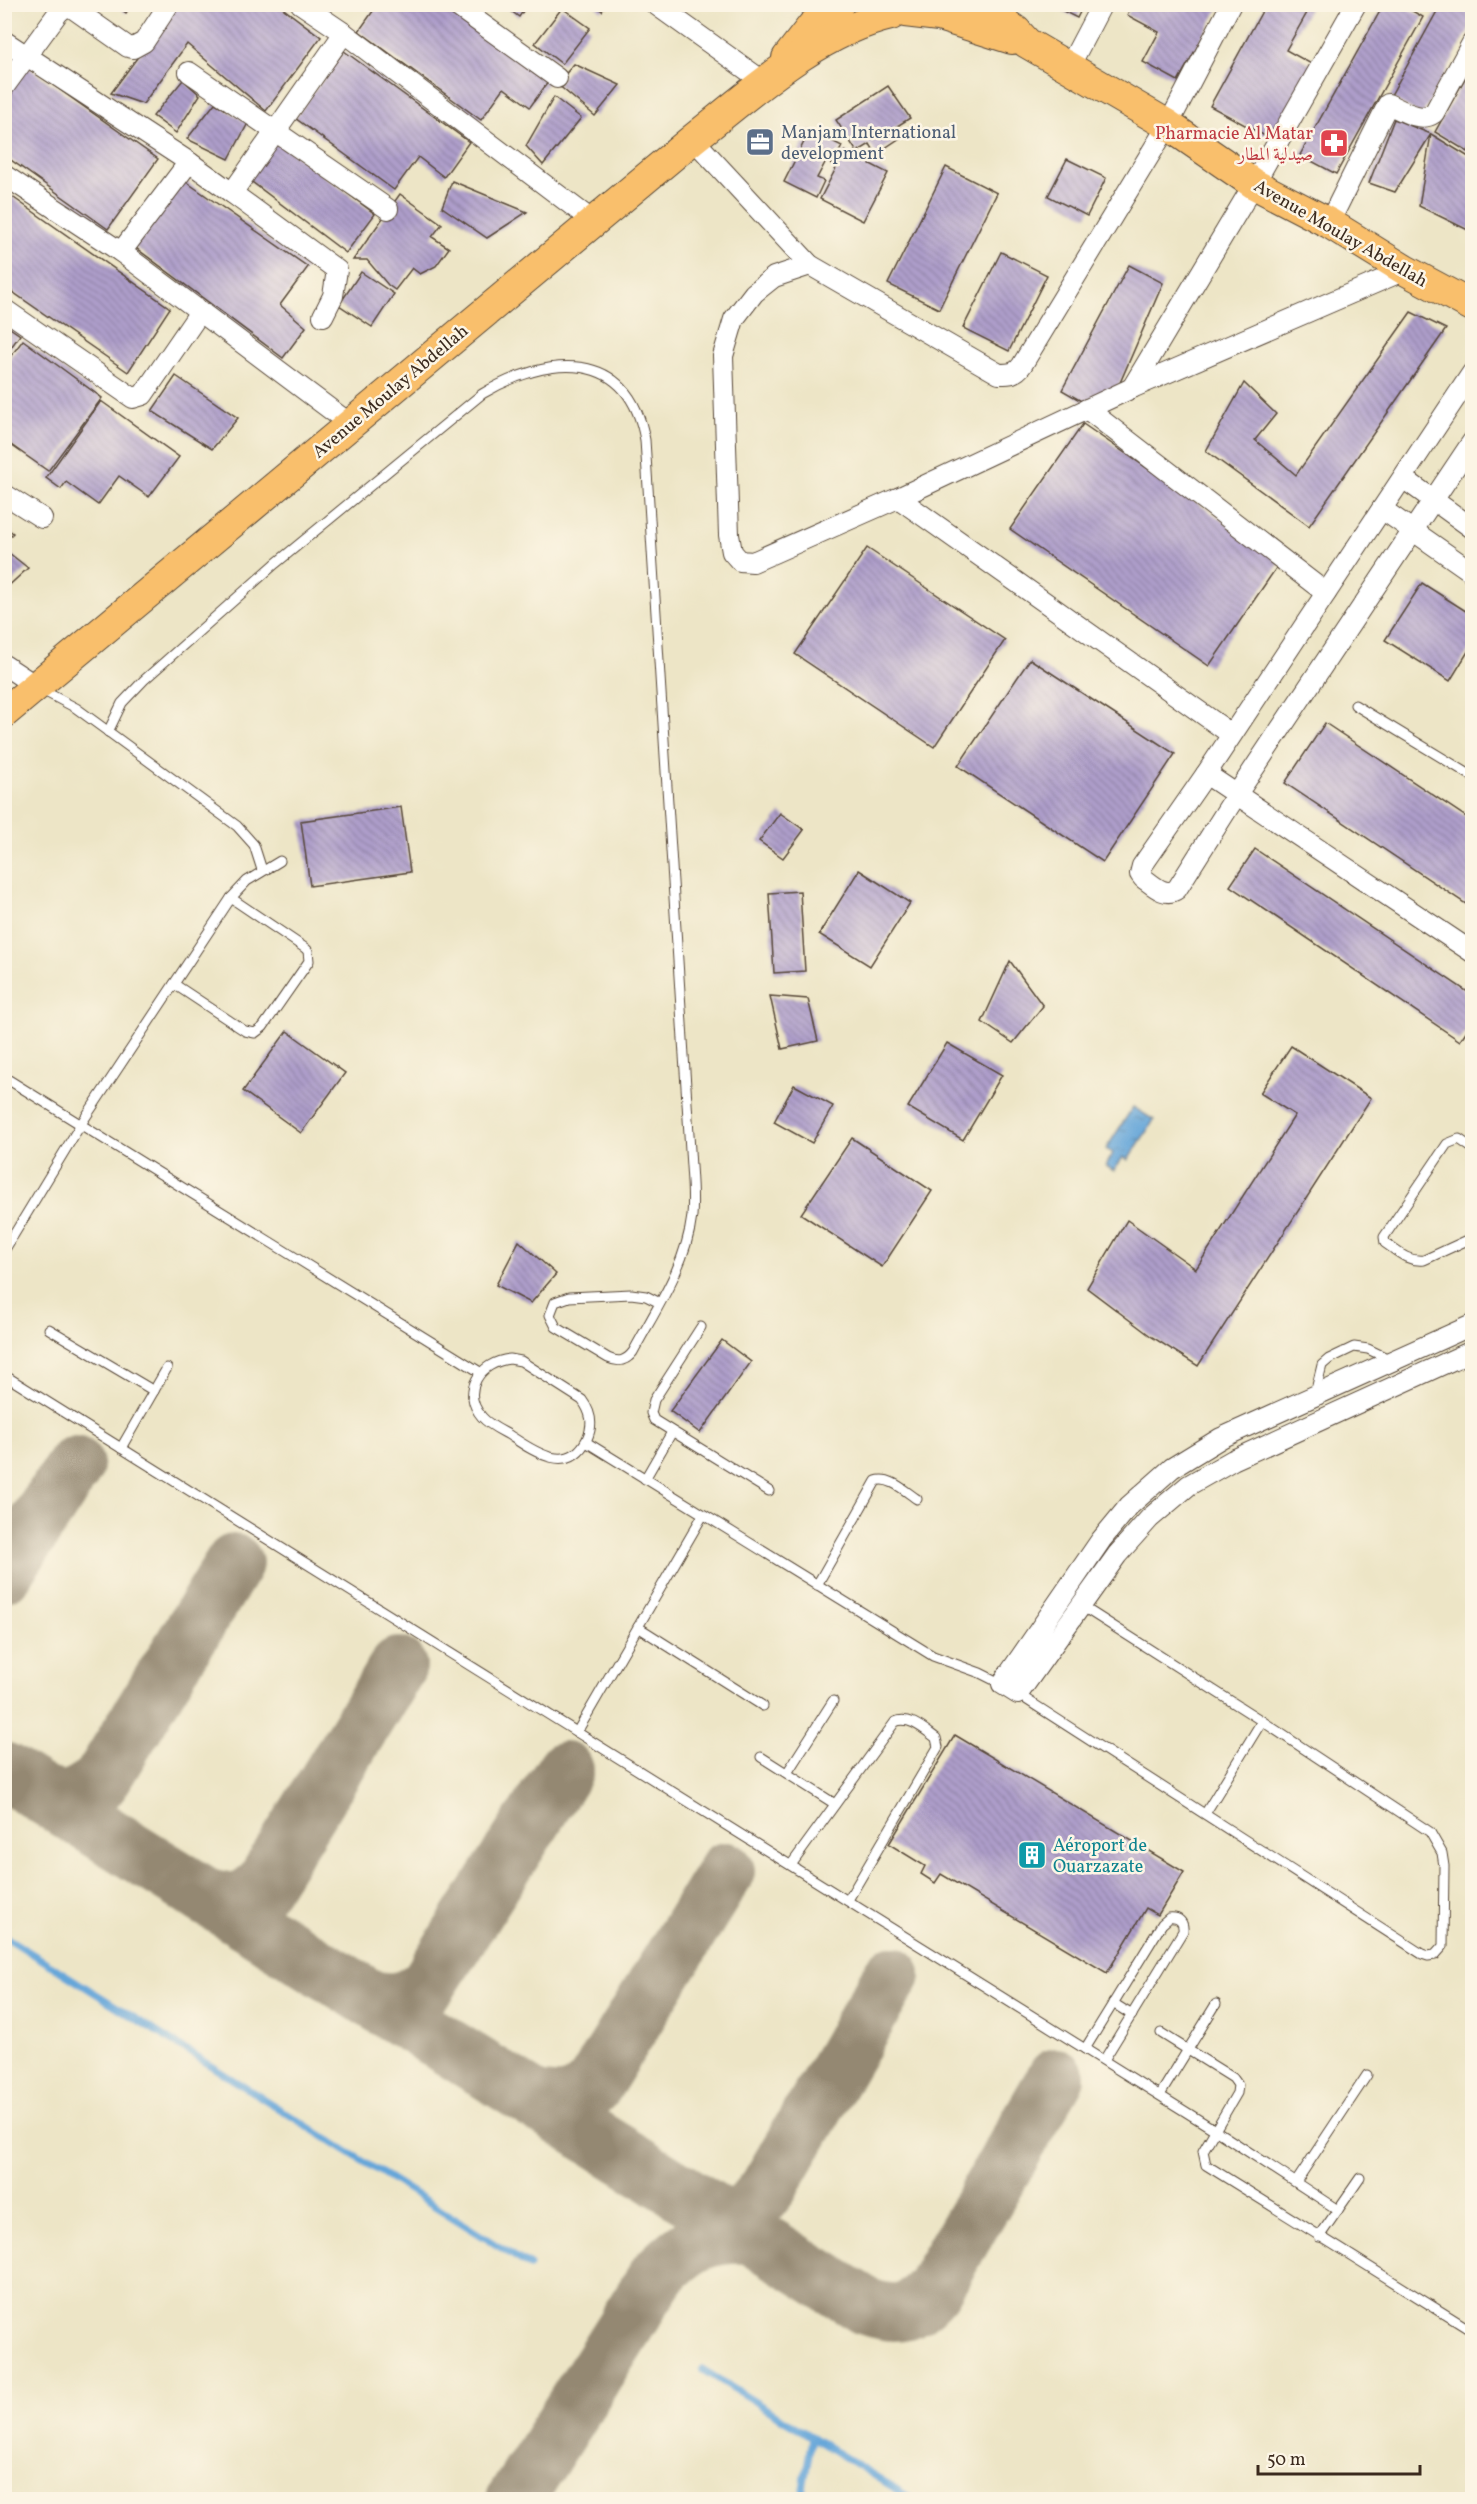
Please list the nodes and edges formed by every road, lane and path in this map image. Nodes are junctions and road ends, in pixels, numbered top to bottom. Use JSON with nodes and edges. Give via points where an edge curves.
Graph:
{"nodes":[{"id":1,"x":169,"y":4,"type":"edge"},
{"id":2,"x":301,"y":4,"type":"edge"},
{"id":3,"x":454,"y":4,"type":"edge"},
{"id":4,"x":655,"y":4,"type":"edge"},
{"id":5,"x":839,"y":4,"type":"edge"},
{"id":6,"x":978,"y":4,"type":"edge"},
{"id":7,"x":1102,"y":4,"type":"edge"},
{"id":8,"x":1232,"y":4,"type":"edge"},
{"id":9,"x":1356,"y":4,"type":"edge"},
{"id":10,"x":895,"y":9,"type":"edge"},
{"id":11,"x":322,"y":10,"type":"edge"},
{"id":12,"x":344,"y":33,"type":"junction"},
{"id":13,"x":4,"y":41,"type":"edge"},
{"id":14,"x":1027,"y":43,"type":"junction"},
{"id":15,"x":1473,"y":44,"type":"edge"},
{"id":16,"x":26,"y":56,"type":"junction"},
{"id":17,"x":1068,"y":69,"type":"junction"},
{"id":18,"x":189,"y":72,"type":"dead end"},
{"id":19,"x":771,"y":76,"type":"junction"},
{"id":20,"x":557,"y":78,"type":"dead end"},
{"id":21,"x":4,"y":87,"type":"edge"},
{"id":22,"x":1168,"y":125,"type":"junction"},
{"id":23,"x":275,"y":131,"type":"junction"},
{"id":24,"x":693,"y":139,"type":"junction"},
{"id":25,"x":189,"y":162,"type":"junction"},
{"id":26,"x":4,"y":175,"type":"edge"},
{"id":27,"x":1254,"y":184,"type":"junction"},
{"id":28,"x":232,"y":193,"type":"junction"},
{"id":29,"x":388,"y":209,"type":"dead end"},
{"id":30,"x":594,"y":222,"type":"junction"},
{"id":31,"x":1329,"y":223,"type":"junction"},
{"id":32,"x":121,"y":252,"type":"junction"},
{"id":33,"x":810,"y":265,"type":"junction"},
{"id":34,"x":1405,"y":270,"type":"junction"},
{"id":35,"x":1473,"y":306,"type":"edge"},
{"id":36,"x":4,"y":309,"type":"edge"},
{"id":37,"x":200,"y":312,"type":"junction"},
{"id":38,"x":322,"y":316,"type":"dead end"},
{"id":39,"x":1473,"y":373,"type":"edge"},
{"id":40,"x":1132,"y":387,"type":"junction"},
{"id":41,"x":1087,"y":409,"type":"junction"},
{"id":42,"x":350,"y":424,"type":"junction"},
{"id":43,"x":1473,"y":442,"type":"edge"},
{"id":44,"x":1403,"y":478,"type":"junction"},
{"id":45,"x":4,"y":494,"type":"edge"},
{"id":46,"x":898,"y":498,"type":"junction"},
{"id":47,"x":1435,"y":500,"type":"junction"},
{"id":48,"x":1382,"y":509,"type":"junction"},
{"id":49,"x":42,"y":518,"type":"dead end"},
{"id":50,"x":1473,"y":528,"type":"edge"},
{"id":51,"x":1413,"y":531,"type":"junction"},
{"id":52,"x":1473,"y":572,"type":"edge"},
{"id":53,"x":1326,"y":592,"type":"junction"},
{"id":54,"x":4,"y":665,"type":"edge"},
{"id":55,"x":36,"y":686,"type":"junction"},
{"id":56,"x":1355,"y":705,"type":"dead end"},
{"id":57,"x":4,"y":713,"type":"edge"},
{"id":58,"x":108,"y":732,"type":"junction"},
{"id":59,"x":1231,"y":734,"type":"junction"},
{"id":60,"x":1206,"y":774,"type":"junction"},
{"id":61,"x":1473,"y":776,"type":"edge"},
{"id":62,"x":1237,"y":794,"type":"junction"},
{"id":63,"x":280,"y":861,"type":"dead end"},
{"id":64,"x":262,"y":870,"type":"junction"},
{"id":65,"x":231,"y":898,"type":"junction"},
{"id":66,"x":1473,"y":952,"type":"edge"},
{"id":67,"x":174,"y":984,"type":"junction"},
{"id":68,"x":4,"y":1077,"type":"edge"},
{"id":69,"x":81,"y":1124,"type":"junction"},
{"id":70,"x":1473,"y":1149,"type":"edge"},
{"id":71,"x":1473,"y":1238,"type":"edge"},
{"id":72,"x":4,"y":1251,"type":"edge"},
{"id":73,"x":660,"y":1303,"type":"junction"},
{"id":74,"x":1473,"y":1325,"type":"edge"},
{"id":75,"x":701,"y":1327,"type":"dead end"},
{"id":76,"x":49,"y":1329,"type":"dead end"},
{"id":77,"x":1473,"y":1351,"type":"edge"},
{"id":78,"x":1393,"y":1361,"type":"junction"},
{"id":79,"x":167,"y":1368,"type":"dead end"},
{"id":80,"x":480,"y":1372,"type":"junction"},
{"id":81,"x":4,"y":1375,"type":"edge"},
{"id":82,"x":154,"y":1391,"type":"junction"},
{"id":83,"x":1314,"y":1396,"type":"junction"},
{"id":84,"x":672,"y":1432,"type":"junction"},
{"id":85,"x":586,"y":1442,"type":"junction"},
{"id":86,"x":121,"y":1448,"type":"junction"},
{"id":87,"x":645,"y":1479,"type":"junction"},
{"id":88,"x":769,"y":1491,"type":"dead end"},
{"id":89,"x":917,"y":1499,"type":"dead end"},
{"id":90,"x":703,"y":1515,"type":"junction"},
{"id":91,"x":817,"y":1585,"type":"junction"},
{"id":92,"x":1080,"y":1605,"type":"junction"},
{"id":93,"x":638,"y":1628,"type":"junction"},
{"id":94,"x":1010,"y":1689,"type":"junction"},
{"id":95,"x":833,"y":1701,"type":"dead end"},
{"id":96,"x":763,"y":1706,"type":"dead end"},
{"id":97,"x":1263,"y":1721,"type":"junction"},
{"id":98,"x":577,"y":1732,"type":"junction"},
{"id":99,"x":761,"y":1757,"type":"dead end"},
{"id":100,"x":787,"y":1773,"type":"junction"},
{"id":101,"x":835,"y":1804,"type":"junction"},
{"id":102,"x":1206,"y":1814,"type":"junction"},
{"id":103,"x":791,"y":1865,"type":"junction"},
{"id":104,"x":848,"y":1900,"type":"junction"},
{"id":105,"x":1113,"y":2003,"type":"junction"},
{"id":106,"x":1216,"y":2004,"type":"dead end"},
{"id":107,"x":1132,"y":2014,"type":"junction"},
{"id":108,"x":1161,"y":2033,"type":"dead end"},
{"id":109,"x":1085,"y":2049,"type":"junction"},
{"id":110,"x":1188,"y":2050,"type":"junction"},
{"id":111,"x":1104,"y":2060,"type":"junction"},
{"id":112,"x":1367,"y":2075,"type":"dead end"},
{"id":113,"x":1160,"y":2095,"type":"junction"},
{"id":114,"x":1215,"y":2130,"type":"junction"},
{"id":115,"x":1360,"y":2178,"type":"dead end"},
{"id":116,"x":1296,"y":2182,"type":"junction"},
{"id":117,"x":1338,"y":2210,"type":"junction"},
{"id":118,"x":1319,"y":2237,"type":"junction"},
{"id":119,"x":1473,"y":2331,"type":"edge"}],
"edges":[{"from":1,"to":16,"type":"street","via":[[144,42],[133,48],[65,7]]},
{"from":2,"to":11,"type":"street"},
{"from":3,"to":20,"type":"street"},
{"from":4,"to":19,"type":"street"},
{"from":5,"to":19,"type":"main road","name":"Avenue Moulay Abdellah","via":[[812,26]]},
{"from":6,"to":14,"type":"main road","name":"Avenue Moulay Abdellah"},
{"from":7,"to":17,"type":"street"},
{"from":8,"to":22,"type":"street"},
{"from":9,"to":27,"type":"street"},
{"from":10,"to":14,"type":"main road","name":"Avenue Moulay Abdellah","via":[[939,16]]},
{"from":10,"to":19,"type":"main road","name":"Avenue Moulay Abdellah","via":[[855,26]]},
{"from":11,"to":12,"type":"street"},
{"from":12,"to":23,"type":"street"},
{"from":12,"to":30,"type":"street"},
{"from":13,"to":16,"type":"street"},
{"from":14,"to":17,"type":"main road","name":"Avenue Moulay Abdellah"},
{"from":15,"to":31,"type":"street","via":[[1434,113],[1422,118],[1388,104]]},
{"from":16,"to":21,"type":"street"},
{"from":16,"to":25,"type":"street"},
{"from":17,"to":22,"type":"main road","name":"Avenue Moulay Abdellah"},
{"from":18,"to":23,"type":"street"},
{"from":19,"to":24,"type":"main road","name":"Avenue Moulay Abdellah"},
{"from":22,"to":27,"type":"main road","name":"Avenue Moulay Abdellah"},
{"from":22,"to":33,"type":"street","via":[[1018,371],[999,374]]},
{"from":23,"to":28,"type":"street"},
{"from":23,"to":29,"type":"street"},
{"from":24,"to":30,"type":"main road","name":"Avenue Moulay Abdellah"},
{"from":24,"to":33,"type":"street"},
{"from":25,"to":28,"type":"street"},
{"from":25,"to":32,"type":"street"},
{"from":26,"to":32,"type":"street"},
{"from":27,"to":31,"type":"main road","name":"Avenue Moulay Abdellah"},
{"from":27,"to":40,"type":"street"},
{"from":28,"to":38,"type":"street","via":[[337,270],[333,296]]},
{"from":30,"to":42,"type":"main road","name":"Avenue Moulay Abdellah"},
{"from":31,"to":34,"type":"main road","name":"Avenue Moulay Abdellah"},
{"from":32,"to":37,"type":"street"},
{"from":33,"to":46,"type":"street","via":[[774,277],[754,293],[734,319],[723,356],[732,552],[740,561],[753,562]]},
{"from":34,"to":35,"type":"main road","name":"Avenue Moulay Abdellah"},
{"from":34,"to":40,"type":"street"},
{"from":36,"to":37,"type":"street","via":[[133,398],[143,395]]},
{"from":37,"to":42,"type":"street"},
{"from":39,"to":44,"type":"street"},
{"from":40,"to":41,"type":"street"},
{"from":41,"to":46,"type":"street"},
{"from":41,"to":53,"type":"street"},
{"from":42,"to":55,"type":"main road","name":"Avenue Moulay Abdellah"},
{"from":43,"to":47,"type":"street"},
{"from":44,"to":47,"type":"street"},
{"from":44,"to":48,"type":"street"},
{"from":45,"to":49,"type":"street"},
{"from":46,"to":59,"type":"street"},
{"from":47,"to":50,"type":"street"},
{"from":47,"to":51,"type":"street"},
{"from":48,"to":51,"type":"street"},
{"from":48,"to":53,"type":"street"},
{"from":51,"to":52,"type":"street"},
{"from":51,"to":62,"type":"street"},
{"from":53,"to":59,"type":"street"},
{"from":54,"to":55,"type":"street"},
{"from":55,"to":57,"type":"main road","name":"Avenue Moulay Abdellah"},
{"from":55,"to":58,"type":"lane"},
{"from":56,"to":61,"type":"lane"},
{"from":58,"to":64,"type":"lane","via":[[237,826],[254,846]]},
{"from":58,"to":73,"type":"lane","via":[[122,703],[144,680],[275,564],[482,394],[531,371],[564,365],[595,371],[621,388],[639,413],[645,440],[692,1189],[692,1217],[683,1253]]},
{"from":59,"to":60,"type":"street"},
{"from":60,"to":62,"type":"street"},
{"from":60,"to":62,"type":"street","via":[[1142,867],[1143,878],[1165,892],[1174,892]]},
{"from":62,"to":66,"type":"street"},
{"from":63,"to":64,"type":"lane"},
{"from":64,"to":65,"type":"lane"},
{"from":65,"to":67,"type":"lane"},
{"from":65,"to":67,"type":"lane","via":[[305,948],[309,961],[255,1033],[244,1031]]},
{"from":67,"to":69,"type":"lane"},
{"from":68,"to":69,"type":"lane"},
{"from":69,"to":72,"type":"lane"},
{"from":69,"to":80,"type":"lane"},
{"from":70,"to":71,"type":"lane","via":[[1458,1139],[1447,1144],[1384,1237],[1385,1243],[1417,1261]]},
{"from":73,"to":73,"type":"lane","via":[[633,1352],[622,1360],[608,1358],[556,1328],[550,1315],[561,1298],[639,1295]]},
{"from":74,"to":78,"type":"street"},
{"from":75,"to":84,"type":"lane","via":[[651,1406],[654,1420]]},
{"from":76,"to":82,"type":"lane"},
{"from":77,"to":92,"type":"street","via":[[1233,1460],[1189,1485],[1132,1537]]},
{"from":78,"to":83,"type":"street"},
{"from":78,"to":83,"type":"lane","via":[[1364,1347],[1349,1348],[1322,1365]]},
{"from":79,"to":82,"type":"lane"},
{"from":80,"to":85,"type":"lane","via":[[499,1360],[521,1361],[573,1393],[589,1409]]},
{"from":80,"to":85,"type":"lane","via":[[473,1396],[483,1419],[493,1426],[533,1451],[556,1458],[578,1451]]},
{"from":81,"to":86,"type":"lane"},
{"from":82,"to":86,"type":"lane"},
{"from":83,"to":94,"type":"street","via":[[1221,1438],[1150,1486],[1101,1540]]},
{"from":84,"to":87,"type":"lane"},
{"from":84,"to":88,"type":"lane"},
{"from":85,"to":87,"type":"lane"},
{"from":86,"to":98,"type":"lane"},
{"from":87,"to":90,"type":"lane"},
{"from":89,"to":91,"type":"lane","via":[[889,1481],[876,1481]]},
{"from":90,"to":91,"type":"lane"},
{"from":90,"to":93,"type":"lane"},
{"from":91,"to":94,"type":"lane","via":[[933,1656]]},
{"from":92,"to":94,"type":"street"},
{"from":92,"to":97,"type":"lane"},
{"from":93,"to":96,"type":"lane"},
{"from":93,"to":98,"type":"lane"},
{"from":94,"to":102,"type":"lane"},
{"from":95,"to":100,"type":"lane"},
{"from":97,"to":102,"type":"lane"},
{"from":97,"to":102,"type":"lane","via":[[1430,1832],[1442,1853],[1444,1866],[1440,1952],[1422,1954]]},
{"from":98,"to":103,"type":"lane"},
{"from":99,"to":100,"type":"lane"},
{"from":100,"to":101,"type":"lane"},
{"from":101,"to":103,"type":"lane"},
{"from":101,"to":104,"type":"lane","via":[[895,1722],[905,1719],[939,1742]]},
{"from":103,"to":104,"type":"lane"},
{"from":104,"to":109,"type":"lane"},
{"from":105,"to":107,"type":"lane"},
{"from":105,"to":107,"type":"lane","via":[[1165,1920],[1178,1919],[1183,1931]]},
{"from":105,"to":109,"type":"lane"},
{"from":106,"to":110,"type":"lane"},
{"from":107,"to":111,"type":"lane"},
{"from":108,"to":110,"type":"lane"},
{"from":109,"to":111,"type":"lane"},
{"from":110,"to":113,"type":"lane"},
{"from":110,"to":114,"type":"lane","via":[[1238,2085]]},
{"from":111,"to":113,"type":"lane"},
{"from":112,"to":116,"type":"lane"},
{"from":113,"to":114,"type":"lane"},
{"from":114,"to":116,"type":"lane"},
{"from":114,"to":118,"type":"lane","via":[[1203,2151],[1206,2165]]},
{"from":115,"to":117,"type":"lane"},
{"from":116,"to":117,"type":"lane"},
{"from":117,"to":118,"type":"lane"},
{"from":118,"to":119,"type":"lane"}]}
